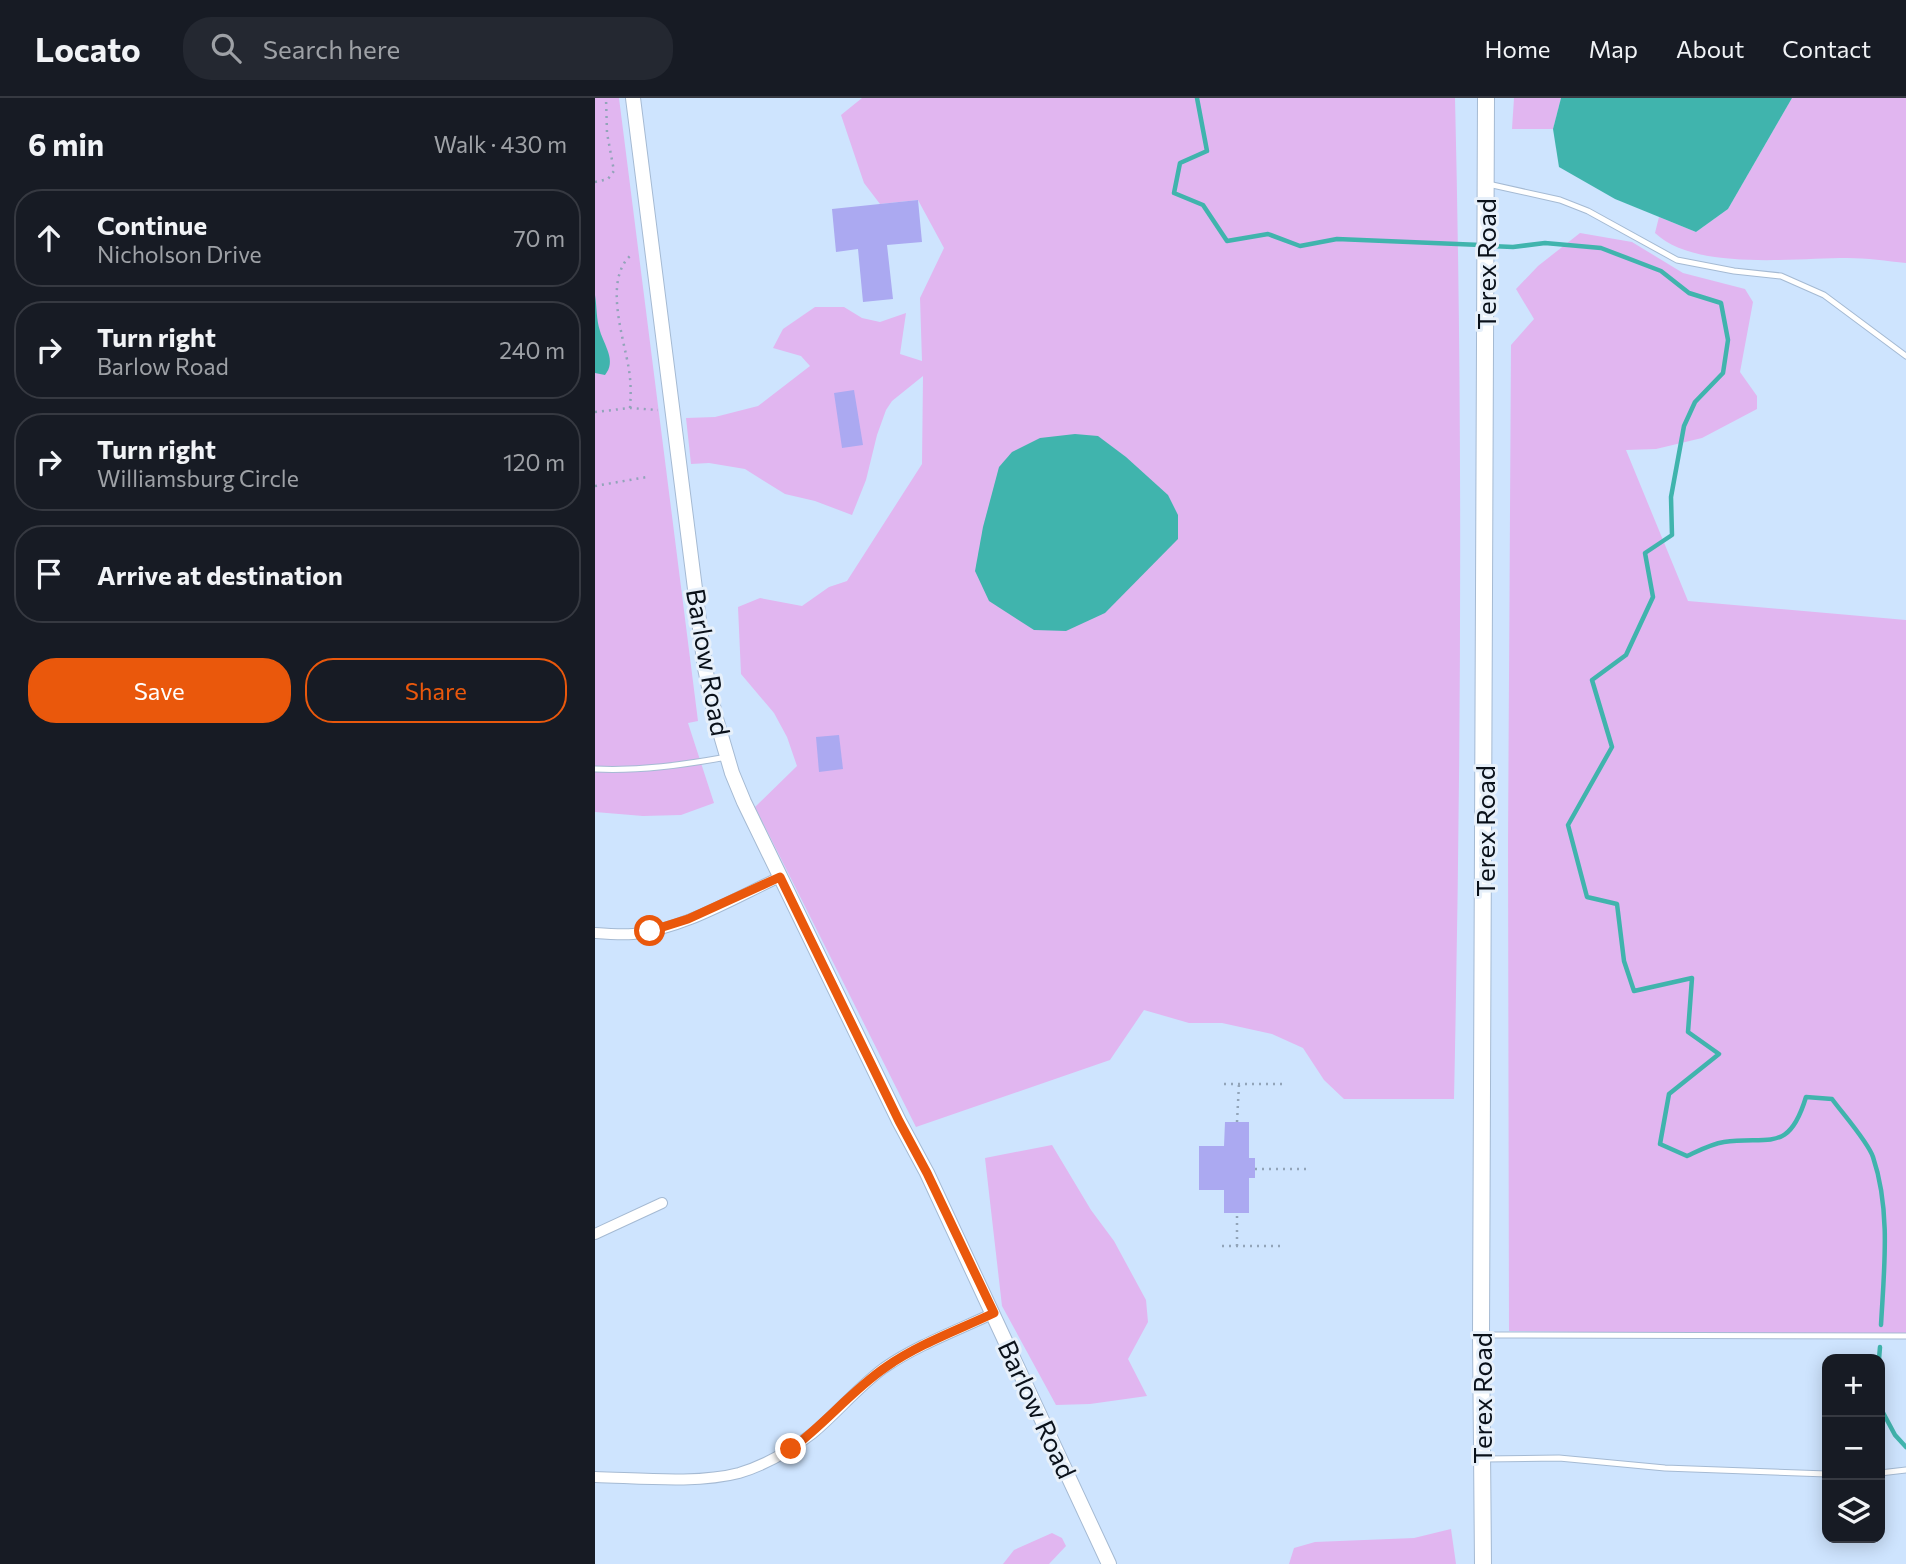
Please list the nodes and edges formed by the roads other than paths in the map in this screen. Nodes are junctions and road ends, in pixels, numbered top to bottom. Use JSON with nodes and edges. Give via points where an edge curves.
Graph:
{"nodes":[{"id":1,"x":633,"y":98,"type":"edge"},
{"id":2,"x":1486,"y":98,"type":"edge"},
{"id":3,"x":1485,"y":184,"type":"junction"},
{"id":4,"x":1906,"y":356,"type":"edge"},
{"id":5,"x":727,"y":757,"type":"junction"},
{"id":6,"x":595,"y":769,"type":"edge"},
{"id":7,"x":780,"y":877,"type":"junction"},
{"id":8,"x":595,"y":933,"type":"edge"},
{"id":9,"x":661,"y":1203,"type":"dead end"},
{"id":10,"x":595,"y":1234,"type":"edge"},
{"id":11,"x":994,"y":1313,"type":"junction"},
{"id":12,"x":1481,"y":1335,"type":"junction"},
{"id":13,"x":1906,"y":1336,"type":"edge"},
{"id":14,"x":1481,"y":1459,"type":"junction"},
{"id":15,"x":1906,"y":1470,"type":"edge"},
{"id":16,"x":1885,"y":1472,"type":"edge"},
{"id":17,"x":1822,"y":1474,"type":"edge"},
{"id":18,"x":595,"y":1478,"type":"edge"},
{"id":19,"x":1109,"y":1564,"type":"edge"},
{"id":20,"x":1483,"y":1564,"type":"edge"}],
"edges":[{"from":1,"to":5,"type":"street","name":"Barlow Road","via":[[705,668]]},
{"from":2,"to":3,"type":"main road","name":"Terex Road"},
{"from":3,"to":4,"type":"lane","via":[[1569,203],[1677,260],[1781,276],[1823,295]]},
{"from":3,"to":12,"type":"main road","name":"Terex Road"},
{"from":5,"to":6,"type":"lane","via":[[631,771]]},
{"from":5,"to":7,"type":"street","name":"Barlow Road"},
{"from":7,"to":8,"type":"street","via":[[650,931]]},
{"from":7,"to":11,"type":"street","name":"Barlow Road"},
{"from":9,"to":10,"type":"street"},
{"from":11,"to":18,"type":"street","via":[[886,1367],[814,1432],[765,1463],[714,1477]]},
{"from":11,"to":19,"type":"street","name":"Barlow Road"},
{"from":12,"to":13,"type":"lane"},
{"from":12,"to":14,"type":"main road","name":"Terex Road"},
{"from":14,"to":17,"type":"lane","via":[[1559,1458],[1665,1468]]},
{"from":14,"to":20,"type":"main road","name":"Terex Road"},
{"from":15,"to":16,"type":"lane"}]}
